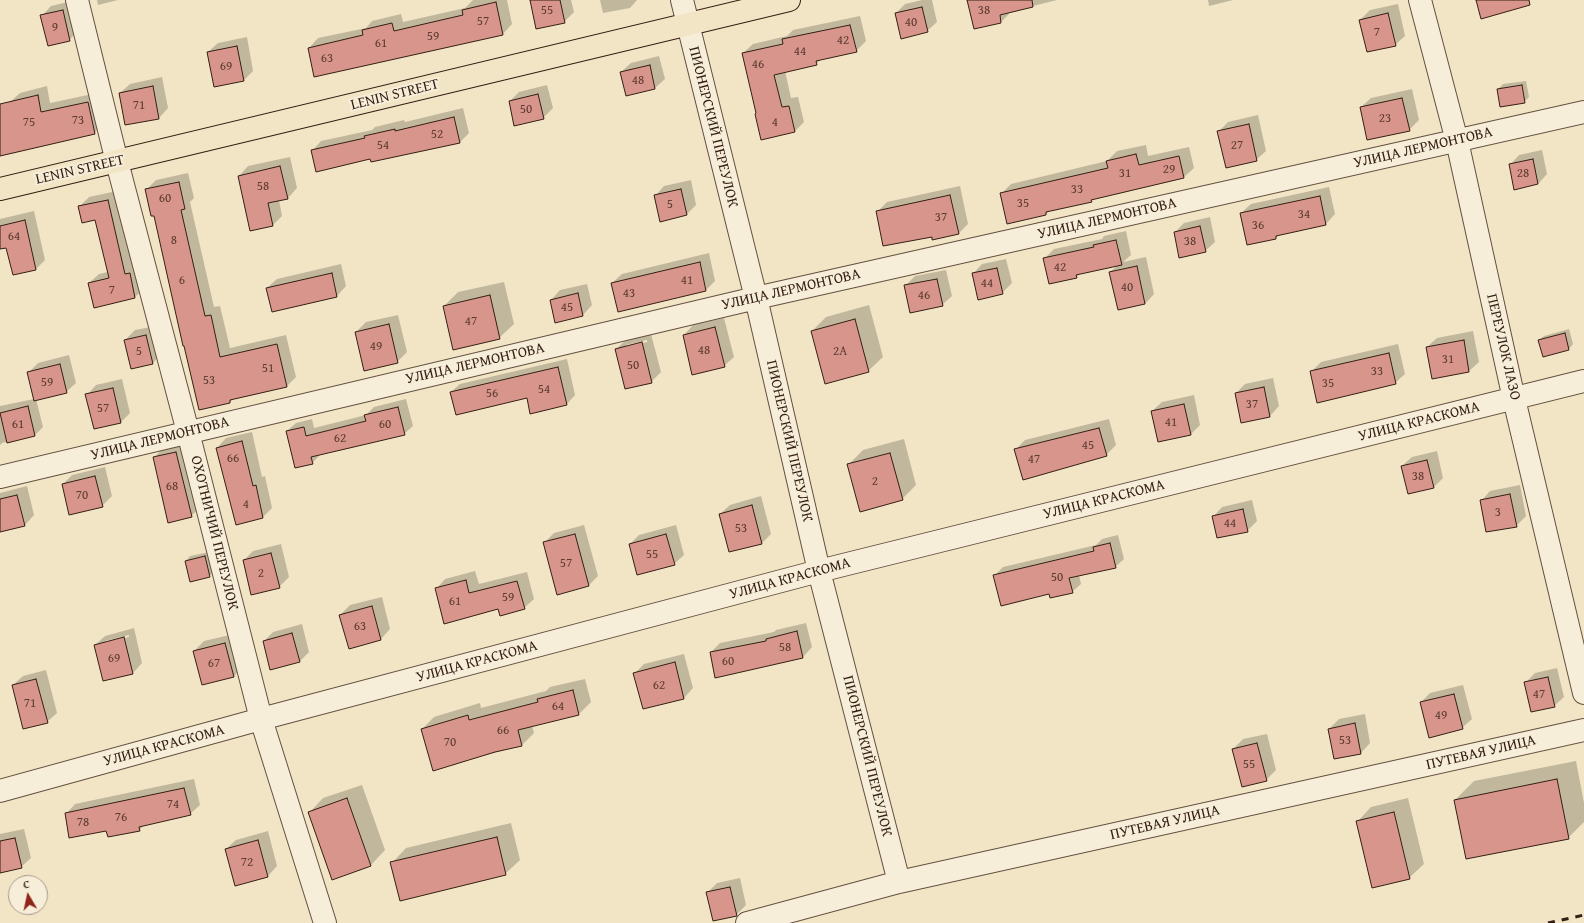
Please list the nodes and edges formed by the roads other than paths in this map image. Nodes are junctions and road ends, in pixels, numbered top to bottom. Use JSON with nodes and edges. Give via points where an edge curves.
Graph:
{"nodes":[{"id":1,"x":77,"y":0,"type":"edge"},
{"id":2,"x":682,"y":0,"type":"edge"},
{"id":3,"x":789,"y":0,"type":"edge"},
{"id":4,"x":1420,"y":0,"type":"edge"},
{"id":5,"x":688,"y":24,"type":"junction"},
{"id":6,"x":1584,"y":112,"type":"edge"},
{"id":7,"x":1457,"y":141,"type":"junction"},
{"id":8,"x":117,"y":162,"type":"junction"},
{"id":9,"x":0,"y":189,"type":"edge"},
{"id":10,"x":756,"y":298,"type":"junction"},
{"id":11,"x":1584,"y":381,"type":"edge"},
{"id":12,"x":1514,"y":399,"type":"junction"},
{"id":13,"x":188,"y":432,"type":"junction"},
{"id":14,"x":0,"y":477,"type":"edge"},
{"id":15,"x":819,"y":571,"type":"junction"},
{"id":16,"x":1584,"y":693,"type":"edge"},
{"id":17,"x":261,"y":719,"type":"junction"},
{"id":18,"x":1584,"y":730,"type":"edge"},
{"id":19,"x":0,"y":791,"type":"edge"},
{"id":20,"x":899,"y":882,"type":"junction"},
{"id":21,"x":325,"y":923,"type":"edge"},
{"id":22,"x":747,"y":923,"type":"edge"}],
"edges":[{"from":1,"to":8,"type":"street","name":"ОХОТНИЧИЙ ПЕРЕУЛОК"},
{"from":2,"to":5,"type":"street","name":"ПИОНЕРСКИЙ ПЕРЕУЛОК"},
{"from":3,"to":5,"type":"main road","name":"LENIN STREET"},
{"from":4,"to":7,"type":"street","name":"ПЕРЕУЛОК ЛАЗО"},
{"from":5,"to":8,"type":"main road","name":"LENIN STREET"},
{"from":5,"to":10,"type":"street","name":"ПИОНЕРСКИЙ ПЕРЕУЛОК"},
{"from":6,"to":7,"type":"street","name":"УЛИЦА ЛЕРМОНТОВА"},
{"from":7,"to":10,"type":"street","name":"УЛИЦА ЛЕРМОНТОВА"},
{"from":7,"to":12,"type":"street","name":"ПЕРЕУЛОК ЛАЗО"},
{"from":8,"to":9,"type":"main road","name":"LENIN STREET"},
{"from":8,"to":13,"type":"street","name":"ОХОТНИЧИЙ ПЕРЕУЛОК"},
{"from":10,"to":13,"type":"street","name":"УЛИЦА ЛЕРМОНТОВА"},
{"from":10,"to":15,"type":"street","name":"ПИОНЕРСКИЙ ПЕРЕУЛОК"},
{"from":11,"to":12,"type":"street","name":"УЛИЦА КРАСКОМА"},
{"from":12,"to":15,"type":"street","name":"УЛИЦА КРАСКОМА"},
{"from":12,"to":16,"type":"street","name":"ПЕРЕУЛОК ЛАЗО"},
{"from":13,"to":14,"type":"street","name":"УЛИЦА ЛЕРМОНТОВА"},
{"from":13,"to":17,"type":"street","name":"ОХОТНИЧИЙ ПЕРЕУЛОК"},
{"from":15,"to":17,"type":"street","name":"УЛИЦА КРАСКОМА"},
{"from":15,"to":20,"type":"street","name":"ПИОНЕРСКИЙ ПЕРЕУЛОК"},
{"from":17,"to":19,"type":"street","name":"УЛИЦА КРАСКОМА"},
{"from":17,"to":21,"type":"street","name":"ОХОТНИЧИЙ ПЕРЕУЛОК"},
{"from":18,"to":20,"type":"street","name":"ПУТЕВАЯ УЛИЦА"},
{"from":20,"to":22,"type":"street","name":"ПУТЕВАЯ УЛИЦА"}]}
